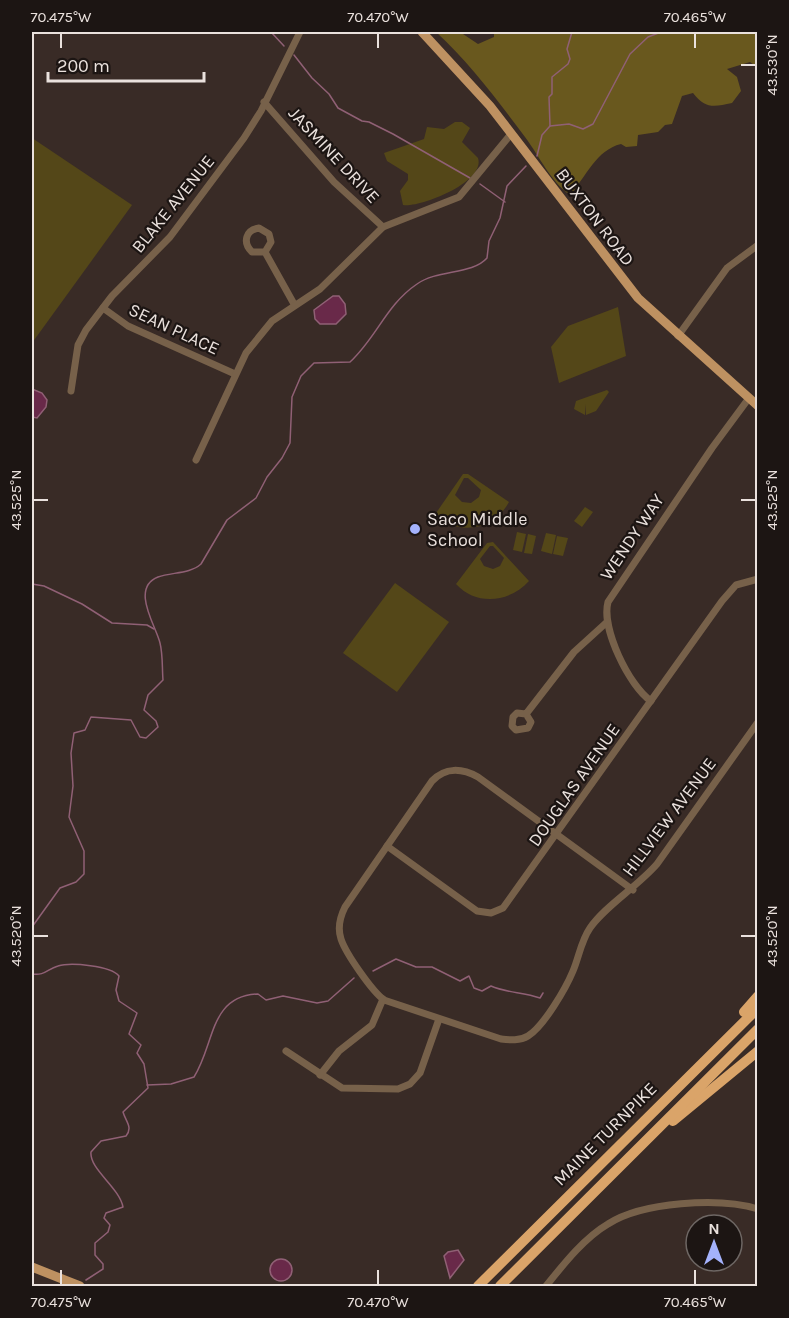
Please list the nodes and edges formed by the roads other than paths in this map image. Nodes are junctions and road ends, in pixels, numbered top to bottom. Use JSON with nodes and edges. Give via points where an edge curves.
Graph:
{"nodes":[{"id":1,"x":300,"y":32,"type":"edge"},
{"id":2,"x":422,"y":32,"type":"edge"},
{"id":3,"x":264,"y":102,"type":"junction"},
{"id":4,"x":511,"y":134,"type":"junction"},
{"id":5,"x":383,"y":227,"type":"junction"},
{"id":6,"x":758,"y":245,"type":"edge"},
{"id":7,"x":265,"y":252,"type":"dead end"},
{"id":8,"x":294,"y":304,"type":"junction"},
{"id":9,"x":103,"y":308,"type":"junction"},
{"id":10,"x":678,"y":336,"type":"junction"},
{"id":11,"x":235,"y":374,"type":"junction"},
{"id":12,"x":71,"y":391,"type":"dead end"},
{"id":13,"x":749,"y":398,"type":"junction"},
{"id":14,"x":758,"y":406,"type":"edge"},
{"id":15,"x":196,"y":460,"type":"dead end"},
{"id":16,"x":758,"y":579,"type":"edge"},
{"id":17,"x":607,"y":622,"type":"junction"},
{"id":18,"x":651,"y":701,"type":"junction"},
{"id":19,"x":526,"y":714,"type":"dead end"},
{"id":20,"x":758,"y":722,"type":"edge"},
{"id":21,"x":558,"y":834,"type":"junction"},
{"id":22,"x":387,"y":846,"type":"junction"},
{"id":23,"x":633,"y":890,"type":"junction"},
{"id":24,"x":758,"y":996,"type":"edge"},
{"id":25,"x":383,"y":999,"type":"junction"},
{"id":26,"x":758,"y":1008,"type":"edge"},
{"id":27,"x":439,"y":1019,"type":"junction"},
{"id":28,"x":758,"y":1029,"type":"edge"},
{"id":29,"x":286,"y":1051,"type":"dead end"},
{"id":30,"x":758,"y":1051,"type":"edge"},
{"id":31,"x":697,"y":1067,"type":"junction"},
{"id":32,"x":320,"y":1075,"type":"junction"},
{"id":33,"x":633,"y":1153,"type":"junction"},
{"id":34,"x":758,"y":1209,"type":"edge"},
{"id":35,"x":32,"y":1267,"type":"edge"},
{"id":36,"x":80,"y":1287,"type":"edge"},
{"id":37,"x":478,"y":1287,"type":"edge"},
{"id":38,"x":500,"y":1287,"type":"edge"},
{"id":39,"x":546,"y":1287,"type":"edge"}],
"edges":[{"from":1,"to":3,"type":"street","name":"BLAKE AVENUE"},
{"from":2,"to":4,"type":"main road","name":"BUXTON ROAD","via":[[469,81]]},
{"from":3,"to":5,"type":"street","name":"JASMINE DRIVE","via":[[334,182]]},
{"from":3,"to":9,"type":"street","name":"BLAKE AVENUE","via":[[244,138],[182,223]]},
{"from":4,"to":5,"type":"street","via":[[459,197]]},
{"from":4,"to":10,"type":"main road","name":"BUXTON ROAD","via":[[618,274]]},
{"from":5,"to":8,"type":"street","via":[[320,289]]},
{"from":6,"to":10,"type":"street","via":[[727,268]]},
{"from":7,"to":8,"type":"street"},
{"from":8,"to":11,"type":"street","via":[[259,334]]},
{"from":9,"to":11,"type":"street","name":"SEAN PLACE","via":[[128,326]]},
{"from":9,"to":12,"type":"street","name":"BLAKE AVENUE","via":[[78,345]]},
{"from":10,"to":13,"type":"main road","name":"BUXTON ROAD"},
{"from":11,"to":15,"type":"street"},
{"from":13,"to":14,"type":"main road","name":"BUXTON ROAD"},
{"from":13,"to":17,"type":"street","name":"WENDY WAY","via":[[620,580],[608,602]]},
{"from":16,"to":18,"type":"street","name":"DOUGLAS AVENUE","via":[[743,582],[730,591]]},
{"from":17,"to":18,"type":"street","via":[[634,684]]},
{"from":17,"to":19,"type":"street","via":[[574,652]]},
{"from":18,"to":21,"type":"street","name":"DOUGLAS AVENUE"},
{"from":20,"to":23,"type":"street","name":"HILLVIEW AVENUE","via":[[657,864]]},
{"from":21,"to":22,"type":"street","via":[[478,777],[453,770],[432,781]]},
{"from":21,"to":22,"type":"street","name":"DOUGLAS AVENUE","via":[[508,902],[490,913],[475,909]]},
{"from":21,"to":23,"type":"street"},
{"from":22,"to":25,"type":"street","via":[[345,907],[339,925],[342,942]]},
{"from":23,"to":27,"type":"street","name":"HILLVIEW AVENUE","via":[[591,926],[570,979],[529,1035],[507,1040]]},
{"from":24,"to":31,"type":"highway"},
{"from":25,"to":27,"type":"street","name":"HILLVIEW AVENUE"},
{"from":25,"to":32,"type":"street","via":[[372,1025],[339,1051]]},
{"from":26,"to":31,"type":"highway","name":"MAINE TURNPIKE"},
{"from":27,"to":32,"type":"street","via":[[420,1073],[403,1088],[342,1089]]},
{"from":28,"to":33,"type":"highway","name":"MAINE TURNPIKE"},
{"from":29,"to":32,"type":"street"},
{"from":30,"to":33,"type":"highway"},
{"from":31,"to":37,"type":"highway","name":"MAINE TURNPIKE"},
{"from":33,"to":38,"type":"highway","name":"MAINE TURNPIKE"},
{"from":34,"to":39,"type":"street","via":[[707,1202],[625,1215],[596,1233]]},
{"from":35,"to":36,"type":"main road"}]}
